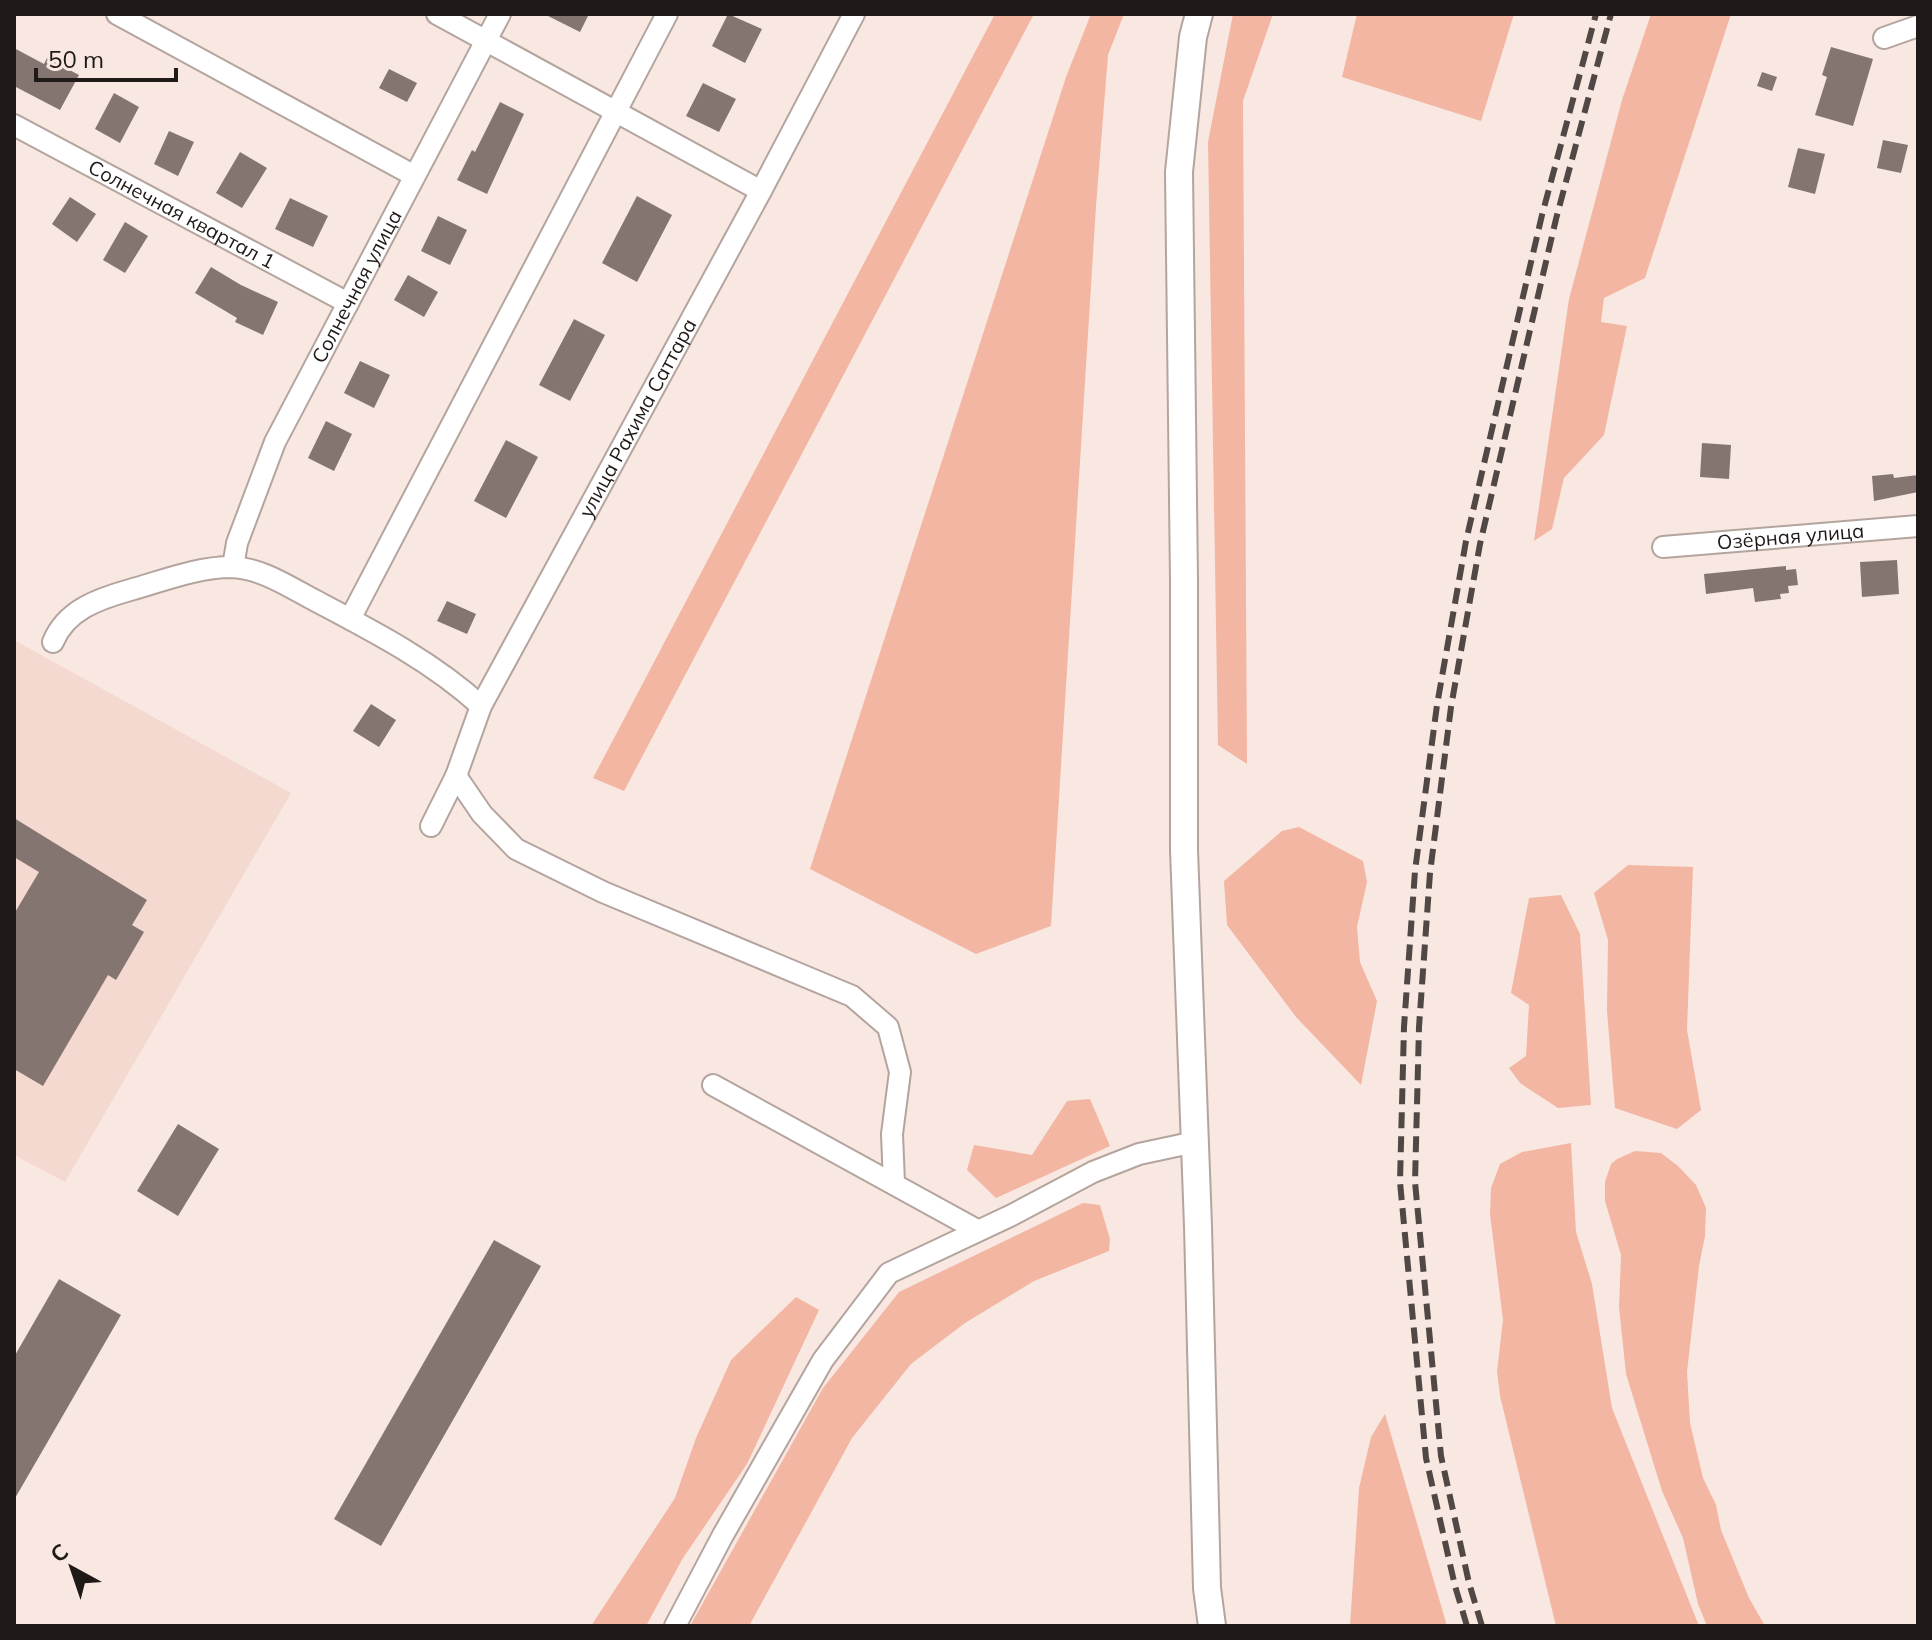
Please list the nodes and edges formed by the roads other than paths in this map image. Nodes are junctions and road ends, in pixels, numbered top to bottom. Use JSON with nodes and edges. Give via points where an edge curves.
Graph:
{"nodes":[{"id":1,"x":117,"y":14,"type":"edge"},
{"id":2,"x":437,"y":14,"type":"edge"},
{"id":3,"x":500,"y":14,"type":"edge"},
{"id":4,"x":667,"y":14,"type":"edge"},
{"id":5,"x":854,"y":14,"type":"edge"},
{"id":6,"x":1199,"y":14,"type":"edge"},
{"id":7,"x":1918,"y":26,"type":"edge"},
{"id":8,"x":1884,"y":38,"type":"dead end"},
{"id":9,"x":486,"y":39,"type":"junction"},
{"id":10,"x":615,"y":111,"type":"junction"},
{"id":11,"x":14,"y":125,"type":"edge"},
{"id":12,"x":413,"y":175,"type":"junction"},
{"id":13,"x":761,"y":191,"type":"junction"},
{"id":14,"x":348,"y":303,"type":"junction"},
{"id":15,"x":1918,"y":526,"type":"edge"},
{"id":16,"x":1663,"y":547,"type":"dead end"},
{"id":17,"x":233,"y":567,"type":"junction"},
{"id":18,"x":350,"y":619,"type":"junction"},
{"id":19,"x":53,"y":642,"type":"dead end"},
{"id":20,"x":481,"y":706,"type":"junction"},
{"id":21,"x":456,"y":776,"type":"junction"},
{"id":22,"x":431,"y":826,"type":"dead end"},
{"id":23,"x":713,"y":1085,"type":"dead end"},
{"id":24,"x":1195,"y":1142,"type":"junction"},
{"id":25,"x":894,"y":1183,"type":"junction"},
{"id":26,"x":977,"y":1230,"type":"junction"},
{"id":27,"x":675,"y":1626,"type":"edge"},
{"id":28,"x":1212,"y":1626,"type":"edge"}],
"edges":[{"from":1,"to":12,"type":"street"},
{"from":2,"to":9,"type":"street"},
{"from":3,"to":9,"type":"street","name":"Солнечная улица"},
{"from":4,"to":10,"type":"street"},
{"from":5,"to":13,"type":"street","name":"улица Рахима Саттара"},
{"from":6,"to":24,"type":"main road","via":[[1179,172],[1184,850]]},
{"from":7,"to":8,"type":"street"},
{"from":9,"to":10,"type":"street"},
{"from":9,"to":12,"type":"street","name":"Солнечная улица"},
{"from":10,"to":13,"type":"street"},
{"from":10,"to":18,"type":"street"},
{"from":11,"to":14,"type":"street","name":"Солнечная квартал 1"},
{"from":12,"to":14,"type":"street","name":"Солнечная улица"},
{"from":13,"to":20,"type":"street","name":"улица Рахима Саттара"},
{"from":14,"to":17,"type":"street","name":"Солнечная улица","via":[[275,442]]},
{"from":15,"to":16,"type":"street","name":"Озёрная улица"},
{"from":17,"to":18,"type":"street","via":[[257,571]]},
{"from":17,"to":19,"type":"street","via":[[96,601],[73,613]]},
{"from":18,"to":20,"type":"street"},
{"from":20,"to":21,"type":"street","name":"улица Рахима Саттара"},
{"from":21,"to":22,"type":"street","name":"улица Рахима Саттара"},
{"from":21,"to":25,"type":"street","via":[[482,814],[516,849],[603,892],[852,996],[888,1027],[900,1072],[892,1134]]},
{"from":23,"to":25,"type":"street"},
{"from":24,"to":26,"type":"street","via":[[1139,1154],[1093,1172]]},
{"from":24,"to":28,"type":"main road","via":[[1205,1541]]},
{"from":25,"to":26,"type":"street"},
{"from":26,"to":27,"type":"street","via":[[889,1273],[823,1360]]}]}
